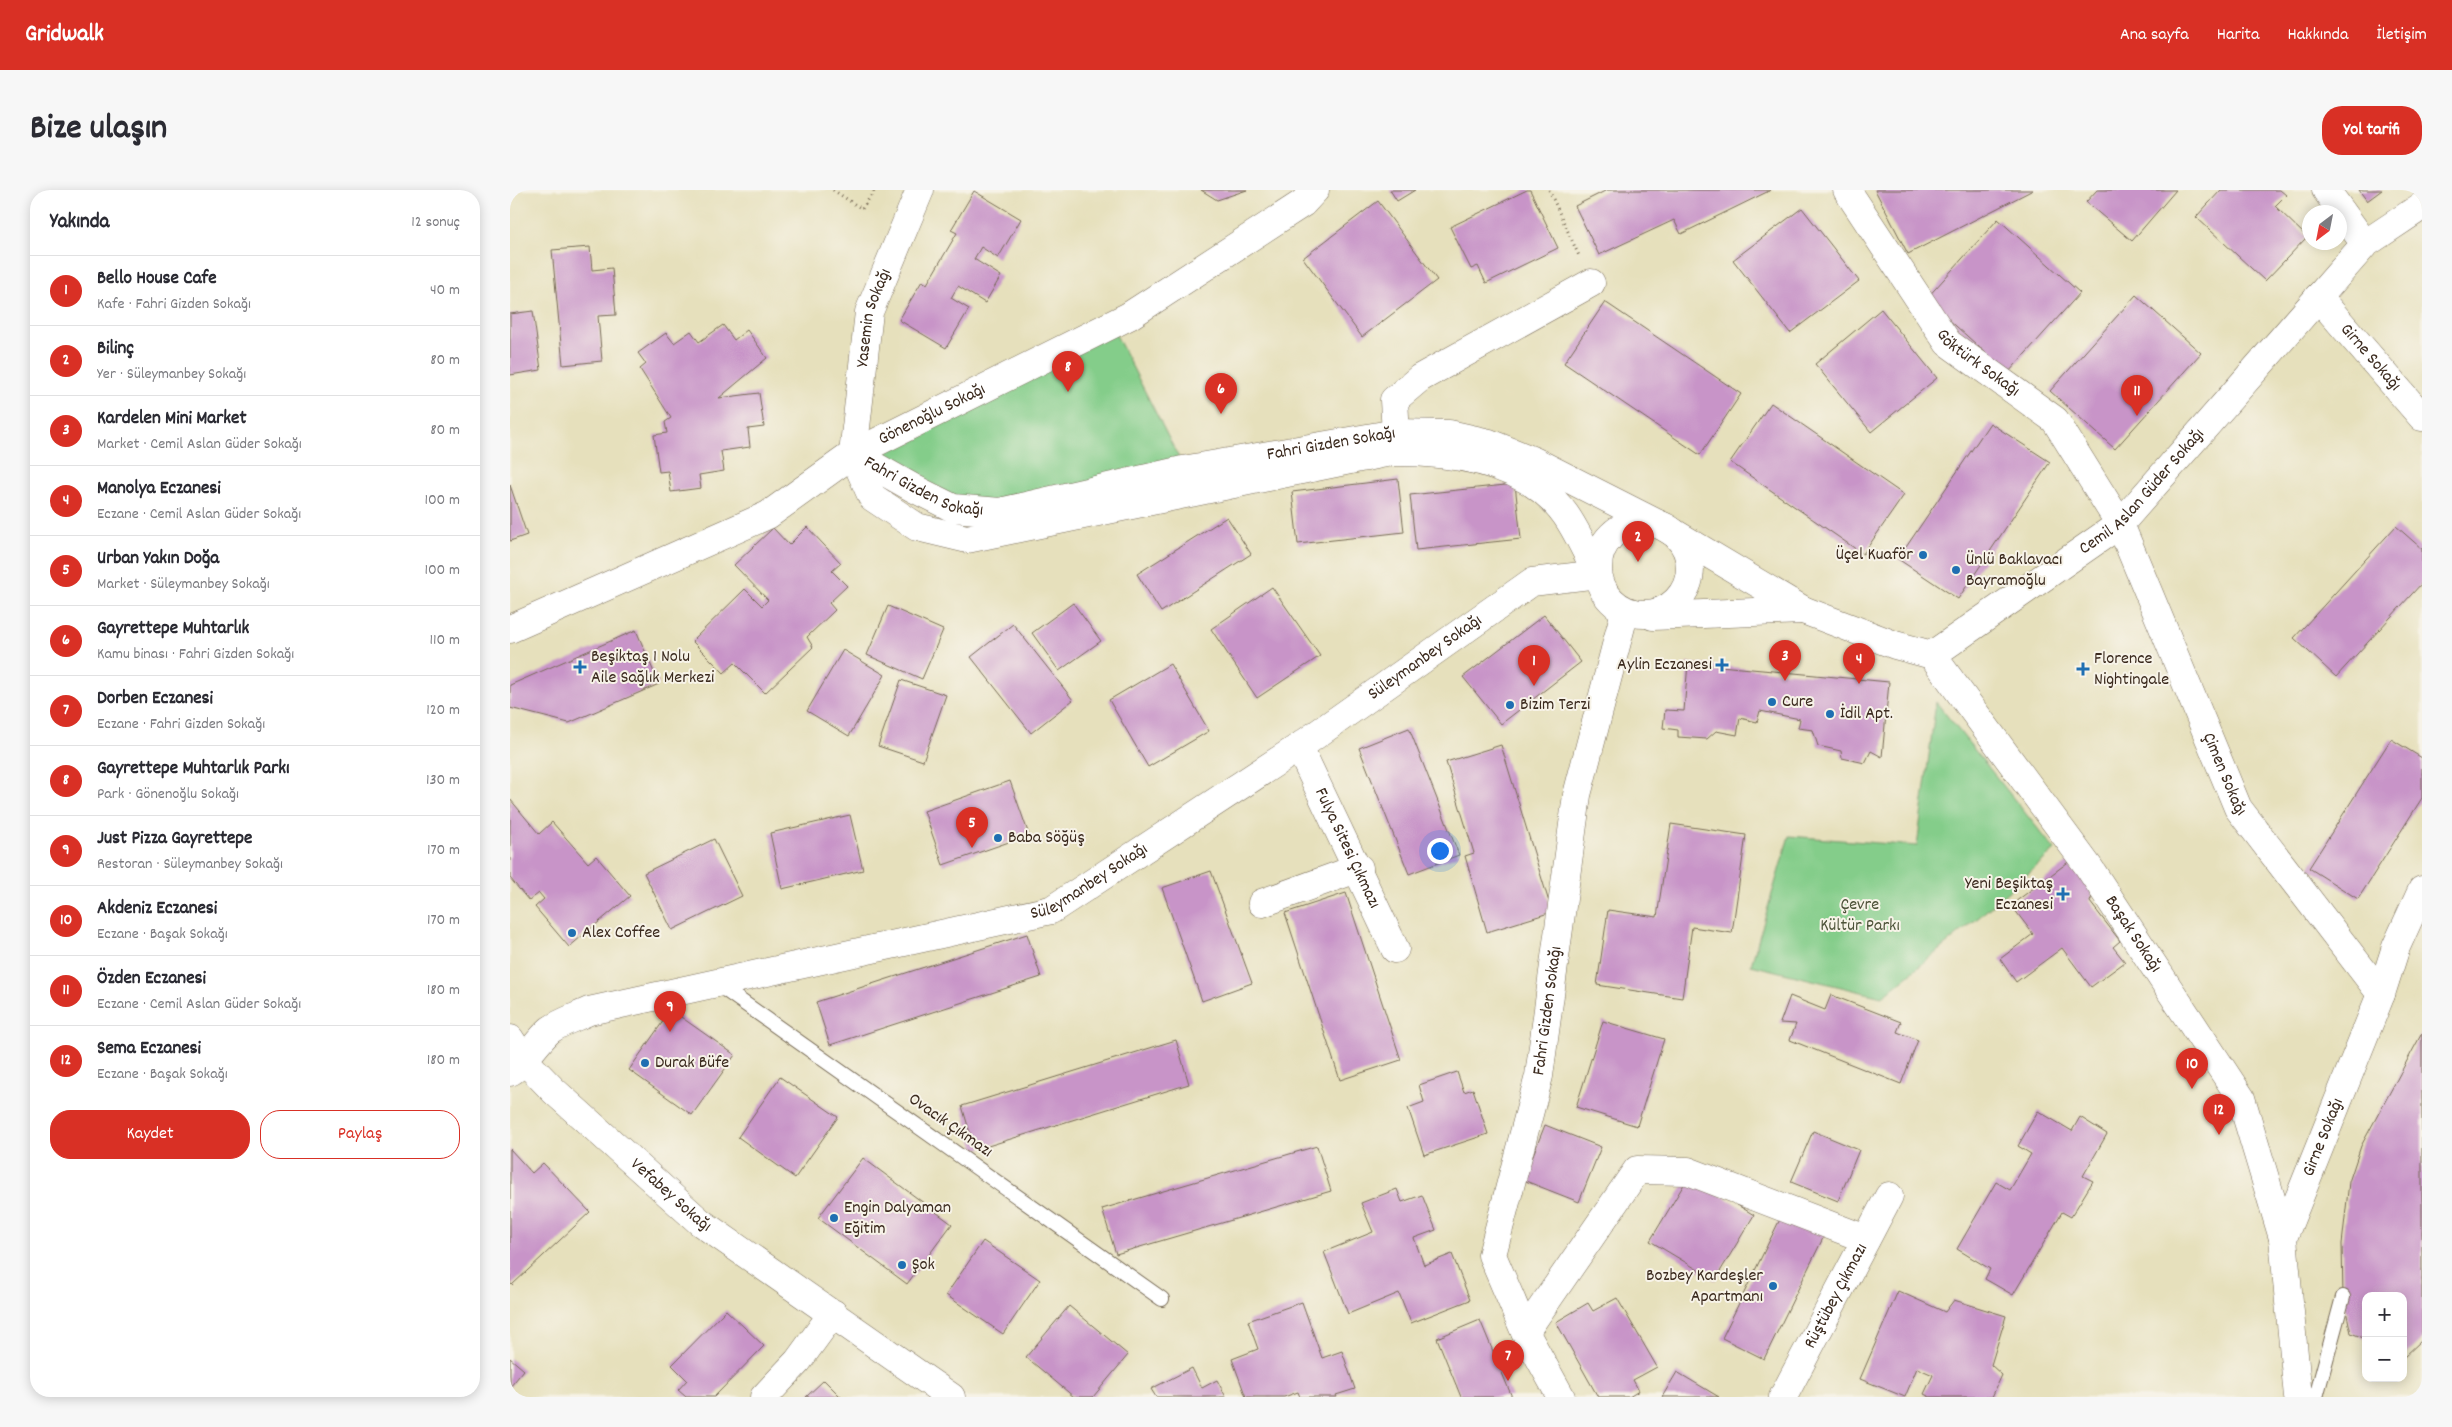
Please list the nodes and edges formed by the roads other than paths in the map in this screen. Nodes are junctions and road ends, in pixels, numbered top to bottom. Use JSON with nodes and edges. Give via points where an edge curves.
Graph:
{"nodes":[{"id":1,"x":920,"y":190,"type":"edge"},
{"id":2,"x":1315,"y":190,"type":"edge"},
{"id":3,"x":1847,"y":190,"type":"edge"},
{"id":4,"x":2326,"y":190,"type":"edge"},
{"id":5,"x":2422,"y":206,"type":"edge"},
{"id":6,"x":2365,"y":244,"type":"junction"},
{"id":7,"x":1591,"y":283,"type":"road end"},
{"id":8,"x":2318,"y":297,"type":"junction"},
{"id":9,"x":2422,"y":417,"type":"edge"},
{"id":10,"x":1396,"y":442,"type":"junction"},
{"id":11,"x":853,"y":454,"type":"junction"},
{"id":12,"x":2120,"y":524,"type":"junction"},
{"id":13,"x":1664,"y":527,"type":"junction"},
{"id":14,"x":1598,"y":574,"type":"junction"},
{"id":15,"x":1803,"y":610,"type":"junction"},
{"id":16,"x":1636,"y":613,"type":"junction"},
{"id":17,"x":510,"y":629,"type":"edge"},
{"id":18,"x":1932,"y":655,"type":"junction"},
{"id":19,"x":1300,"y":747,"type":"junction"},
{"id":20,"x":1359,"y":868,"type":"junction"},
{"id":21,"x":2422,"y":890,"type":"edge"},
{"id":22,"x":1262,"y":903,"type":"dead end"},
{"id":23,"x":1395,"y":949,"type":"dead end"},
{"id":24,"x":717,"y":984,"type":"junction"},
{"id":25,"x":2381,"y":994,"type":"junction"},
{"id":26,"x":514,"y":1057,"type":"edge"},
{"id":27,"x":1889,"y":1196,"type":"dead end"},
{"id":28,"x":1866,"y":1238,"type":"junction"},
{"id":29,"x":2283,"y":1238,"type":"junction"},
{"id":30,"x":2343,"y":1297,"type":"dead end"},
{"id":31,"x":1162,"y":1299,"type":"dead end"},
{"id":32,"x":833,"y":1313,"type":"junction"},
{"id":33,"x":1524,"y":1332,"type":"junction"},
{"id":34,"x":764,"y":1397,"type":"edge"},
{"id":35,"x":950,"y":1397,"type":"edge"},
{"id":36,"x":1561,"y":1397,"type":"edge"},
{"id":37,"x":1783,"y":1397,"type":"edge"},
{"id":38,"x":2298,"y":1397,"type":"edge"},
{"id":39,"x":2316,"y":1397,"type":"edge"}],
"edges":[{"from":1,"to":11,"type":"street","name":"Yasemin Sokağı","via":[[869,312]]},
{"from":2,"to":11,"type":"street","name":"Gönenoğlu Sokağı","via":[[1303,203],[1130,316]]},
{"from":3,"to":12,"type":"street","name":"Göktürk Sokağı","via":[[1948,343],[2054,420]]},
{"from":4,"to":6,"type":"street"},
{"from":5,"to":6,"type":"street","name":"Cemil Aslan Güder Sokağı"},
{"from":6,"to":8,"type":"street","name":"Cemil Aslan Güder Sokağı"},
{"from":7,"to":10,"type":"street","via":[[1420,378],[1394,400]]},
{"from":8,"to":9,"type":"street","name":"Girne Sokağı"},
{"from":8,"to":12,"type":"street","name":"Cemil Aslan Güder Sokağı"},
{"from":10,"to":11,"type":"street","name":"Fahri Gizden Sokağı","via":[[1183,470],[1000,512],[953,508]]},
{"from":10,"to":13,"type":"street","name":"Fahri Gizden Sokağı","via":[[1449,434],[1489,443]]},
{"from":10,"to":14,"type":"street","name":"Fahri Gizden Sokağı","via":[[1505,467],[1540,487],[1565,514]]},
{"from":11,"to":17,"type":"street","name":"Gönenoğlu Sokağı","via":[[768,516]]},
{"from":12,"to":18,"type":"street","name":"Cemil Aslan Güder Sokağı"},
{"from":12,"to":25,"type":"street","name":"Çimen Sokağı","via":[[2238,808]]},
{"from":13,"to":14,"type":"street","via":[[1637,522],[1623,527],[1604,547]]},
{"from":13,"to":15,"type":"street"},
{"from":13,"to":16,"type":"street","via":[[1678,536],[1687,549],[1691,565],[1689,581],[1671,606]]},
{"from":14,"to":16,"type":"street","via":[[1608,596]]},
{"from":14,"to":19,"type":"street","name":"Süleymanbey Sokağı","via":[[1532,582]]},
{"from":15,"to":16,"type":"street"},
{"from":15,"to":18,"type":"street","via":[[1895,645]]},
{"from":16,"to":33,"type":"street","name":"Fahri Gizden Sokağı","via":[[1577,795],[1538,1076],[1492,1255]]},
{"from":18,"to":29,"type":"street","name":"Başak Sokağı","via":[[2088,866],[2241,1098]]},
{"from":19,"to":20,"type":"street","name":"Fulya Sitesi Çıkmazı"},
{"from":19,"to":24,"type":"street","name":"Süleymanbey Sokağı","via":[[1051,910]]},
{"from":20,"to":22,"type":"street"},
{"from":20,"to":23,"type":"street","name":"Fulya Sitesi Çıkmazı"},
{"from":21,"to":25,"type":"street","name":"Girne Sokağı","via":[[2396,947]]},
{"from":24,"to":26,"type":"street","name":"Süleymanbey Sokağı","via":[[589,1012],[552,1028]]},
{"from":24,"to":31,"type":"lane","name":"Ovacık Çıkmazı"},
{"from":25,"to":29,"type":"street","name":"Girne Sokağı"},
{"from":26,"to":32,"type":"street","name":"Vefabey Sokağı","via":[[700,1222]]},
{"from":27,"to":28,"type":"street","name":"Rüştübey Çıkmazı"},
{"from":28,"to":33,"type":"street","via":[[1688,1171],[1637,1170]]},
{"from":28,"to":37,"type":"street","name":"Rüştübey Çıkmazı"},
{"from":29,"to":38,"type":"street","name":"Girne Sokağı"},
{"from":30,"to":39,"type":"lane"},
{"from":32,"to":34,"type":"street","via":[[798,1361]]},
{"from":32,"to":35,"type":"street","name":"Vefabey Sokağı"},
{"from":33,"to":36,"type":"street","name":"Fahri Gizden Sokağı"}]}
